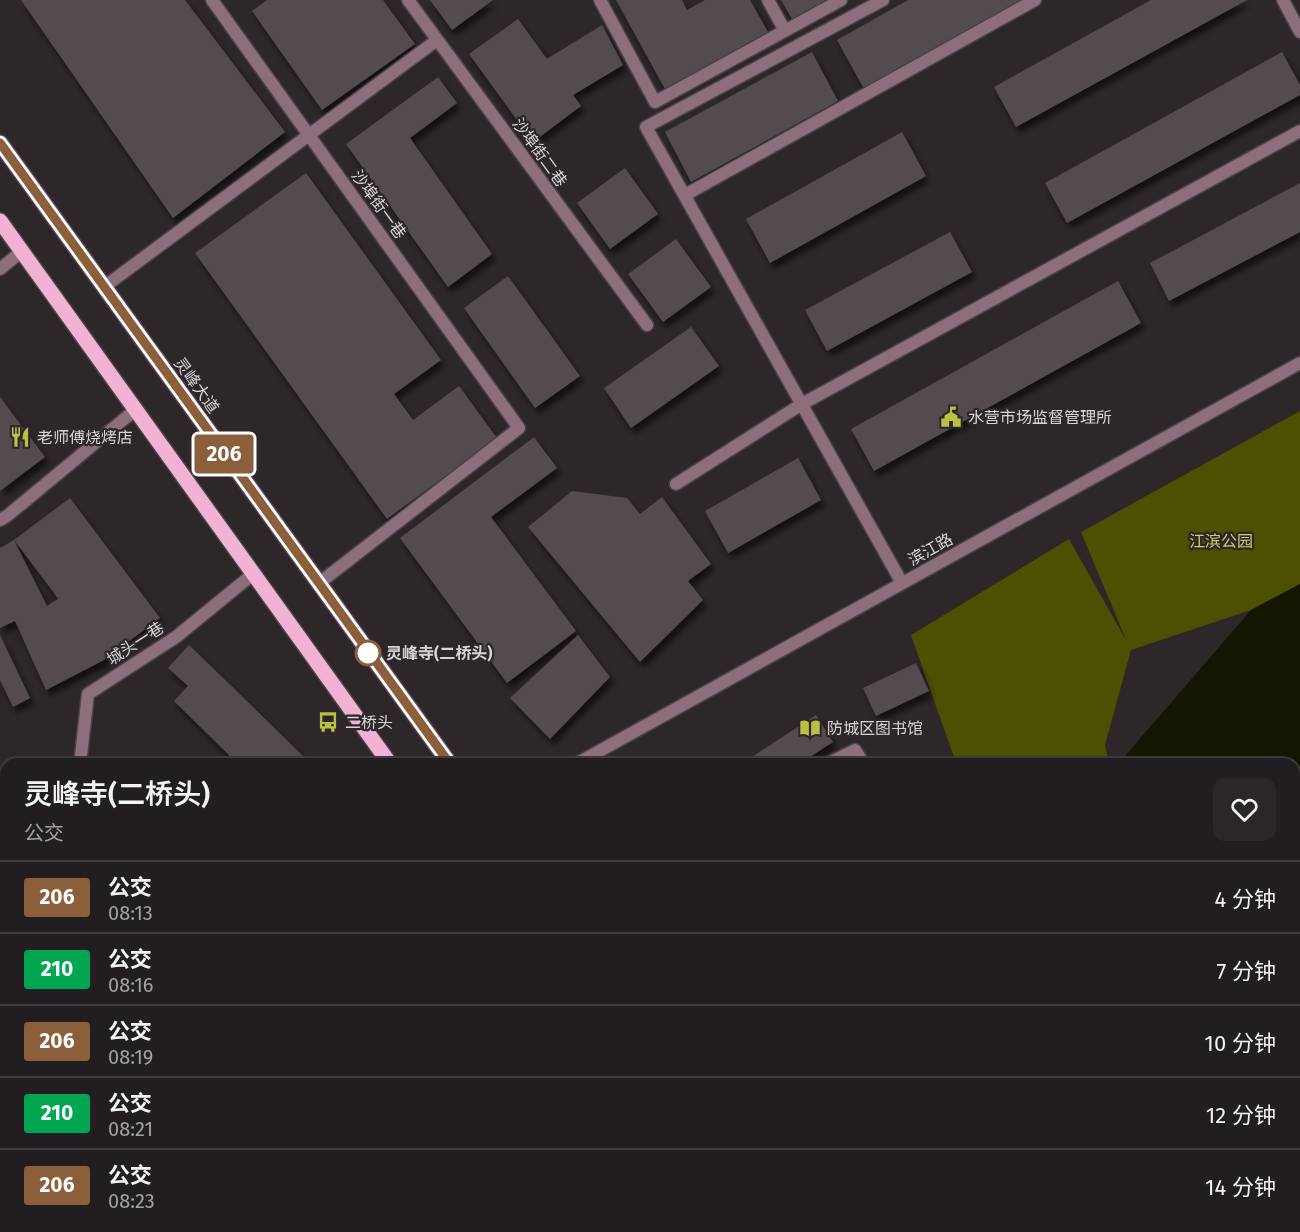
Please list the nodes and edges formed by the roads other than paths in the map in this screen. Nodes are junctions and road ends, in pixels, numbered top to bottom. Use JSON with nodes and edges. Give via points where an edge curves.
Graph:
{"nodes":[{"id":1,"x":212,"y":0,"type":"edge"},
{"id":2,"x":408,"y":0,"type":"edge"},
{"id":3,"x":600,"y":0,"type":"edge"},
{"id":4,"x":768,"y":0,"type":"edge"},
{"id":5,"x":841,"y":0,"type":"edge"},
{"id":6,"x":883,"y":0,"type":"edge"},
{"id":7,"x":1035,"y":0,"type":"edge"},
{"id":8,"x":1283,"y":0,"type":"edge"},
{"id":9,"x":785,"y":31,"type":"junction"},
{"id":10,"x":1300,"y":32,"type":"edge"},
{"id":11,"x":437,"y":40,"type":"junction"},
{"id":12,"x":1300,"y":131,"type":"edge"},
{"id":13,"x":309,"y":135,"type":"junction"},
{"id":14,"x":0,"y":143,"type":"edge"},
{"id":15,"x":685,"y":195,"type":"junction"},
{"id":16,"x":0,"y":221,"type":"edge"},
{"id":17,"x":21,"y":252,"type":"junction"},
{"id":18,"x":0,"y":269,"type":"edge"},
{"id":19,"x":104,"y":287,"type":"junction"},
{"id":20,"x":647,"y":325,"type":"dead end"},
{"id":21,"x":1300,"y":363,"type":"edge"},
{"id":22,"x":802,"y":404,"type":"junction"},
{"id":23,"x":135,"y":410,"type":"junction"},
{"id":24,"x":676,"y":484,"type":"dead end"},
{"id":25,"x":0,"y":519,"type":"edge"},
{"id":26,"x":253,"y":574,"type":"junction"},
{"id":27,"x":902,"y":583,"type":"junction"},
{"id":28,"x":318,"y":584,"type":"junction"},
{"id":29,"x":81,"y":758,"type":"edge"},
{"id":30,"x":386,"y":758,"type":"edge"},
{"id":31,"x":446,"y":758,"type":"edge"},
{"id":32,"x":587,"y":758,"type":"edge"},
{"id":33,"x":839,"y":758,"type":"edge"},
{"id":34,"x":860,"y":758,"type":"edge"}],
"edges":[{"from":1,"to":13,"type":"street","name":"沙埠街一巷"},
{"from":2,"to":11,"type":"street","name":"沙埠街二巷"},
{"from":3,"to":9,"type":"street","via":[[655,102]]},
{"from":4,"to":9,"type":"street"},
{"from":5,"to":9,"type":"street"},
{"from":6,"to":15,"type":"street","via":[[646,127]]},
{"from":7,"to":15,"type":"street"},
{"from":8,"to":10,"type":"street"},
{"from":11,"to":13,"type":"street"},
{"from":11,"to":20,"type":"street","name":"沙埠街二巷"},
{"from":12,"to":22,"type":"street"},
{"from":13,"to":19,"type":"street"},
{"from":13,"to":28,"type":"street","name":"沙埠街一巷","via":[[519,428]]},
{"from":14,"to":19,"type":"main road","name":"灵峰大道"},
{"from":15,"to":22,"type":"street"},
{"from":16,"to":17,"type":"main road"},
{"from":17,"to":18,"type":"street"},
{"from":17,"to":23,"type":"main road"},
{"from":19,"to":28,"type":"main road","name":"灵峰大道"},
{"from":21,"to":27,"type":"street","name":"滨江路"},
{"from":22,"to":24,"type":"street"},
{"from":22,"to":27,"type":"street"},
{"from":23,"to":25,"type":"street"},
{"from":23,"to":26,"type":"main road"},
{"from":26,"to":29,"type":"street","name":"城头一巷","via":[[176,637],[88,694]]},
{"from":26,"to":30,"type":"main road"},
{"from":27,"to":32,"type":"street","name":"滨江路"},
{"from":28,"to":31,"type":"main road","name":"灵峰大道"},
{"from":33,"to":34,"type":"street","via":[[855,750]]}]}
